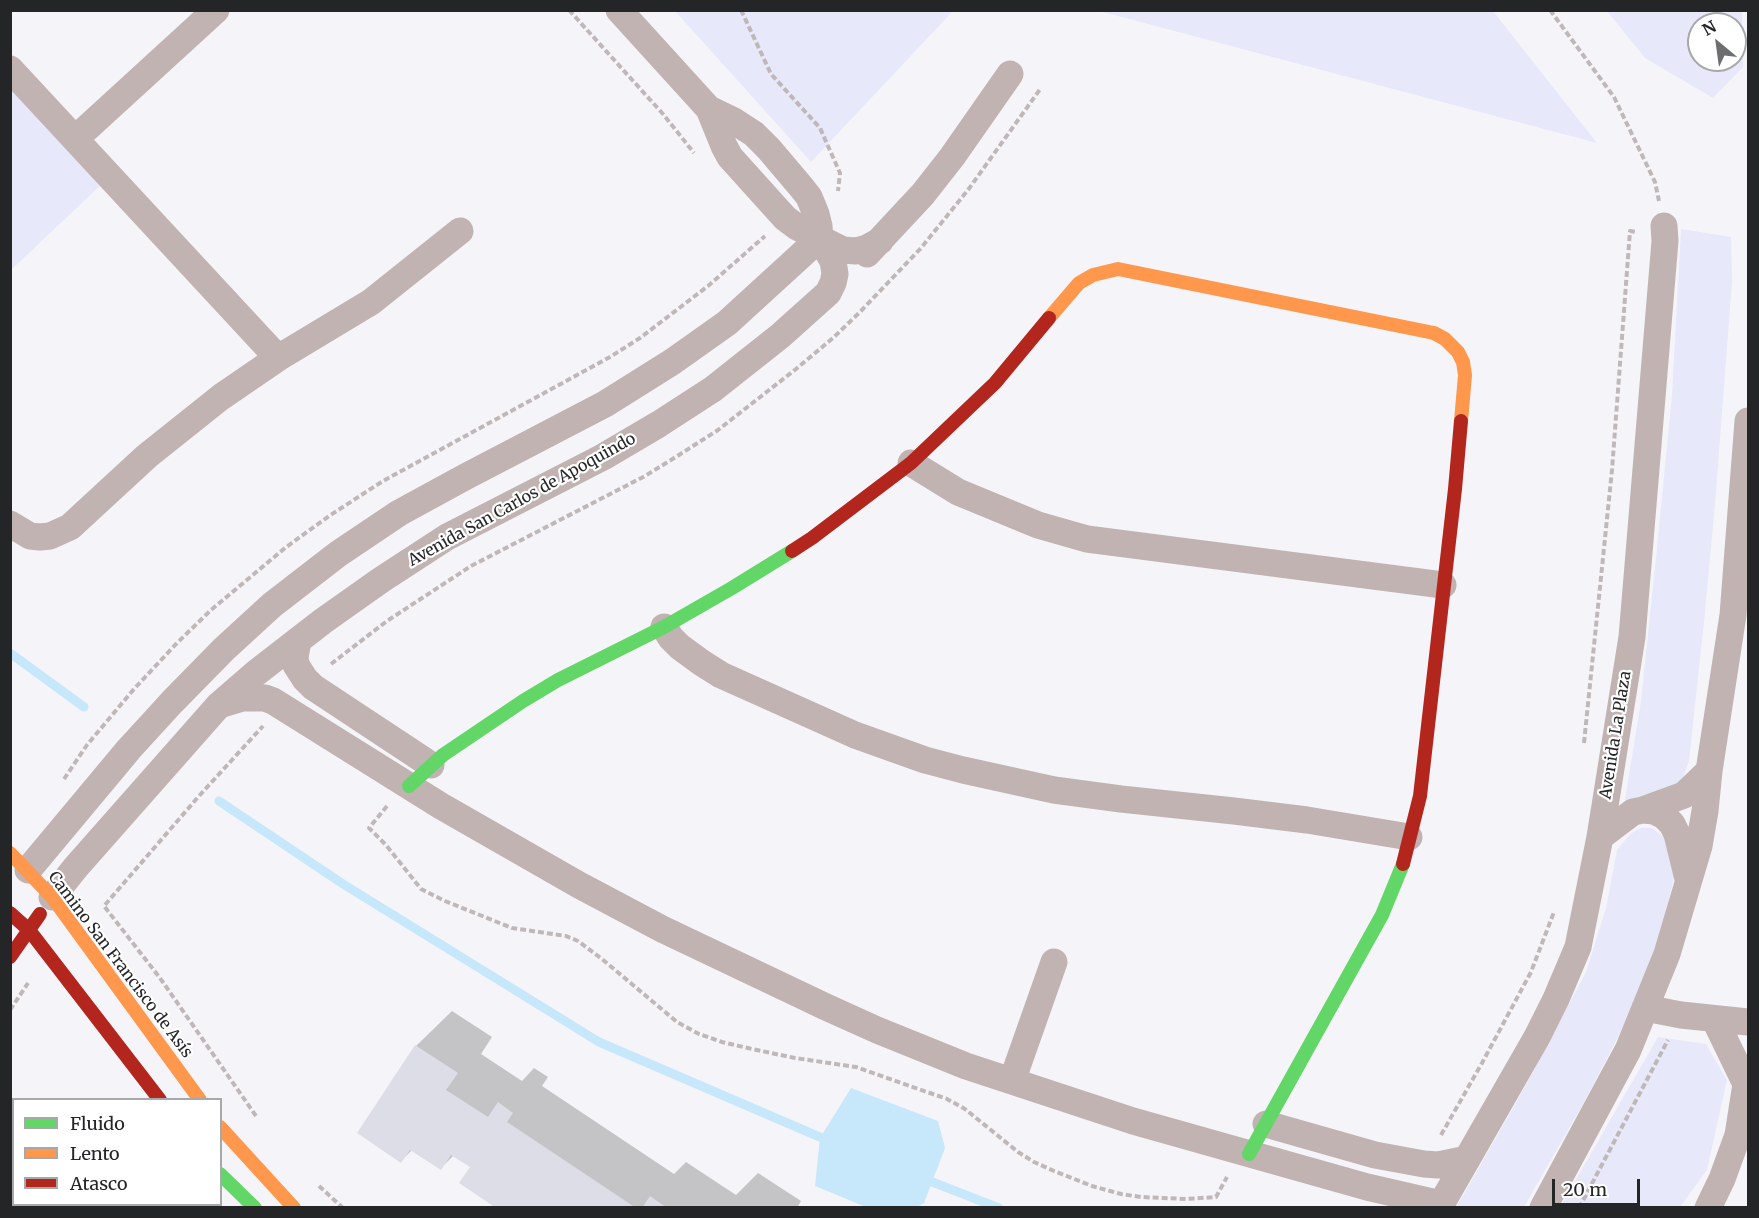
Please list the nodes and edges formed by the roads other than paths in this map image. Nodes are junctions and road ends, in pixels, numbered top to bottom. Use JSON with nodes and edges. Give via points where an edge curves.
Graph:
{"nodes":[{"id":1,"x":216,"y":10,"type":"edge"},
{"id":2,"x":619,"y":10,"type":"edge"},
{"id":3,"x":10,"y":69,"type":"edge"},
{"id":4,"x":1010,"y":74,"type":"dead end"},
{"id":5,"x":75,"y":139,"type":"junction"},
{"id":6,"x":460,"y":231,"type":"dead end"},
{"id":7,"x":1665,"y":234,"type":"road end"},
{"id":8,"x":820,"y":238,"type":"junction"},
{"id":9,"x":880,"y":241,"type":"junction"},
{"id":10,"x":828,"y":293,"type":"junction"},
{"id":11,"x":278,"y":358,"type":"junction"},
{"id":12,"x":1749,"y":421,"type":"edge"},
{"id":13,"x":911,"y":463,"type":"junction"},
{"id":14,"x":10,"y":524,"type":"edge"},
{"id":15,"x":1443,"y":585,"type":"junction"},
{"id":16,"x":1741,"y":616,"type":"edge"},
{"id":17,"x":664,"y":627,"type":"junction"},
{"id":18,"x":298,"y":642,"type":"junction"},
{"id":19,"x":219,"y":705,"type":"junction"},
{"id":20,"x":431,"y":765,"type":"junction"},
{"id":21,"x":1709,"y":771,"type":"junction"},
{"id":22,"x":409,"y":786,"type":"junction"},
{"id":23,"x":1643,"y":810,"type":"junction"},
{"id":24,"x":1409,"y":837,"type":"junction"},
{"id":25,"x":1600,"y":837,"type":"junction"},
{"id":26,"x":18,"y":869,"type":"edge"},
{"id":27,"x":1689,"y":882,"type":"junction"},
{"id":28,"x":52,"y":897,"type":"junction"},
{"id":29,"x":10,"y":913,"type":"edge"},
{"id":30,"x":29,"y":930,"type":"junction"},
{"id":31,"x":10,"y":957,"type":"edge"},
{"id":32,"x":1054,"y":962,"type":"dead end"},
{"id":33,"x":1645,"y":1008,"type":"junction"},
{"id":34,"x":1715,"y":1020,"type":"junction"},
{"id":35,"x":1749,"y":1022,"type":"edge"},
{"id":36,"x":1012,"y":1081,"type":"junction"},
{"id":37,"x":1747,"y":1083,"type":"edge"},
{"id":38,"x":158,"y":1098,"type":"edge"},
{"id":39,"x":199,"y":1098,"type":"edge"},
{"id":40,"x":1266,"y":1124,"type":"junction"},
{"id":41,"x":222,"y":1128,"type":"edge"},
{"id":42,"x":241,"y":1151,"type":"junction"},
{"id":43,"x":1249,"y":1154,"type":"junction"},
{"id":44,"x":1467,"y":1159,"type":"junction"},
{"id":45,"x":222,"y":1176,"type":"edge"},
{"id":46,"x":222,"y":1178,"type":"edge"},
{"id":47,"x":1440,"y":1206,"type":"edge"},
{"id":48,"x":255,"y":1208,"type":"edge"},
{"id":49,"x":294,"y":1208,"type":"edge"},
{"id":50,"x":1543,"y":1208,"type":"edge"},
{"id":51,"x":1708,"y":1208,"type":"edge"}],
"edges":[{"from":1,"to":5,"type":"street"},
{"from":2,"to":8,"type":"street","name":"Avenida San Carlos de Apoquindo","via":[[709,109],[730,157],[785,218]]},
{"from":3,"to":5,"type":"street"},
{"from":4,"to":9,"type":"street","name":"Avenida San Carlos de Apoquindo","via":[[945,166]]},
{"from":5,"to":11,"type":"street"},
{"from":6,"to":11,"type":"street","via":[[371,302]]},
{"from":7,"to":25,"type":"street","name":"Avenida La Plaza","via":[[1632,637]]},
{"from":8,"to":9,"type":"street","name":"Avenida San Carlos de Apoquindo","via":[[850,251]]},
{"from":8,"to":10,"type":"street","via":[[834,267]]},
{"from":8,"to":26,"type":"street","via":[[727,323],[664,367],[605,404],[399,513],[272,605],[172,702]]},
{"from":9,"to":10,"type":"street","name":"Avenida San Carlos de Apoquindo"},
{"from":10,"to":18,"type":"street","name":"Avenida San Carlos de Apoquindo","via":[[704,395],[620,447],[440,542]]},
{"from":11,"to":14,"type":"street","via":[[181,428],[70,527],[40,537],[30,536]]},
{"from":12,"to":16,"type":"street"},
{"from":13,"to":15,"type":"street","via":[[958,492],[1038,525],[1086,539]]},
{"from":13,"to":15,"type":"street","via":[[995,382],[1079,283],[1105,271],[1132,271],[1434,333],[1458,352],[1465,375]]},
{"from":13,"to":17,"type":"street","via":[[812,537]]},
{"from":15,"to":24,"type":"street","via":[[1420,796]]},
{"from":16,"to":21,"type":"street"},
{"from":17,"to":20,"type":"street","via":[[558,680]]},
{"from":17,"to":24,"type":"street","via":[[680,647],[721,675],[855,735],[934,762],[1054,790]]},
{"from":18,"to":19,"type":"street","name":"Avenida San Carlos de Apoquindo"},
{"from":18,"to":20,"type":"street","via":[[296,665],[313,687]]},
{"from":19,"to":22,"type":"street","via":[[242,698],[273,701]]},
{"from":19,"to":28,"type":"street","name":"Avenida San Carlos de Apoquindo"},
{"from":20,"to":22,"type":"street"},
{"from":21,"to":23,"type":"street","via":[[1684,795]]},
{"from":21,"to":27,"type":"street","via":[[1706,811]]},
{"from":22,"to":36,"type":"street","via":[[662,929],[877,1030]]},
{"from":23,"to":25,"type":"street","via":[[1624,818]]},
{"from":23,"to":27,"type":"street","via":[[1654,811],[1672,824]]},
{"from":24,"to":40,"type":"street","via":[[1401,871],[1382,915]]},
{"from":25,"to":44,"type":"street","name":"Avenida La Plaza","via":[[1571,965],[1537,1037]]},
{"from":26,"to":28,"type":"street","name":"Camino San Francisco de Asís"},
{"from":27,"to":33,"type":"street"},
{"from":28,"to":30,"type":"street","name":"Avenida San Carlos de Apoquindo"},
{"from":28,"to":39,"type":"street","name":"Camino San Francisco de Asís"},
{"from":29,"to":30,"type":"street"},
{"from":30,"to":31,"type":"street","name":"Avenida San Carlos de Apoquindo"},
{"from":30,"to":38,"type":"street"},
{"from":32,"to":36,"type":"street"},
{"from":33,"to":34,"type":"street"},
{"from":33,"to":50,"type":"street","via":[[1628,1050]]},
{"from":34,"to":35,"type":"street"},
{"from":34,"to":37,"type":"street"},
{"from":36,"to":43,"type":"street"},
{"from":37,"to":51,"type":"street","via":[[1738,1135]]},
{"from":40,"to":43,"type":"street"},
{"from":40,"to":44,"type":"street","via":[[1375,1155],[1424,1164],[1438,1166]]},
{"from":41,"to":42,"type":"street"},
{"from":42,"to":45,"type":"street"},
{"from":42,"to":49,"type":"street"},
{"from":43,"to":47,"type":"street"},
{"from":44,"to":47,"type":"street","name":"Avenida La Plaza"},
{"from":46,"to":48,"type":"street"}]}
